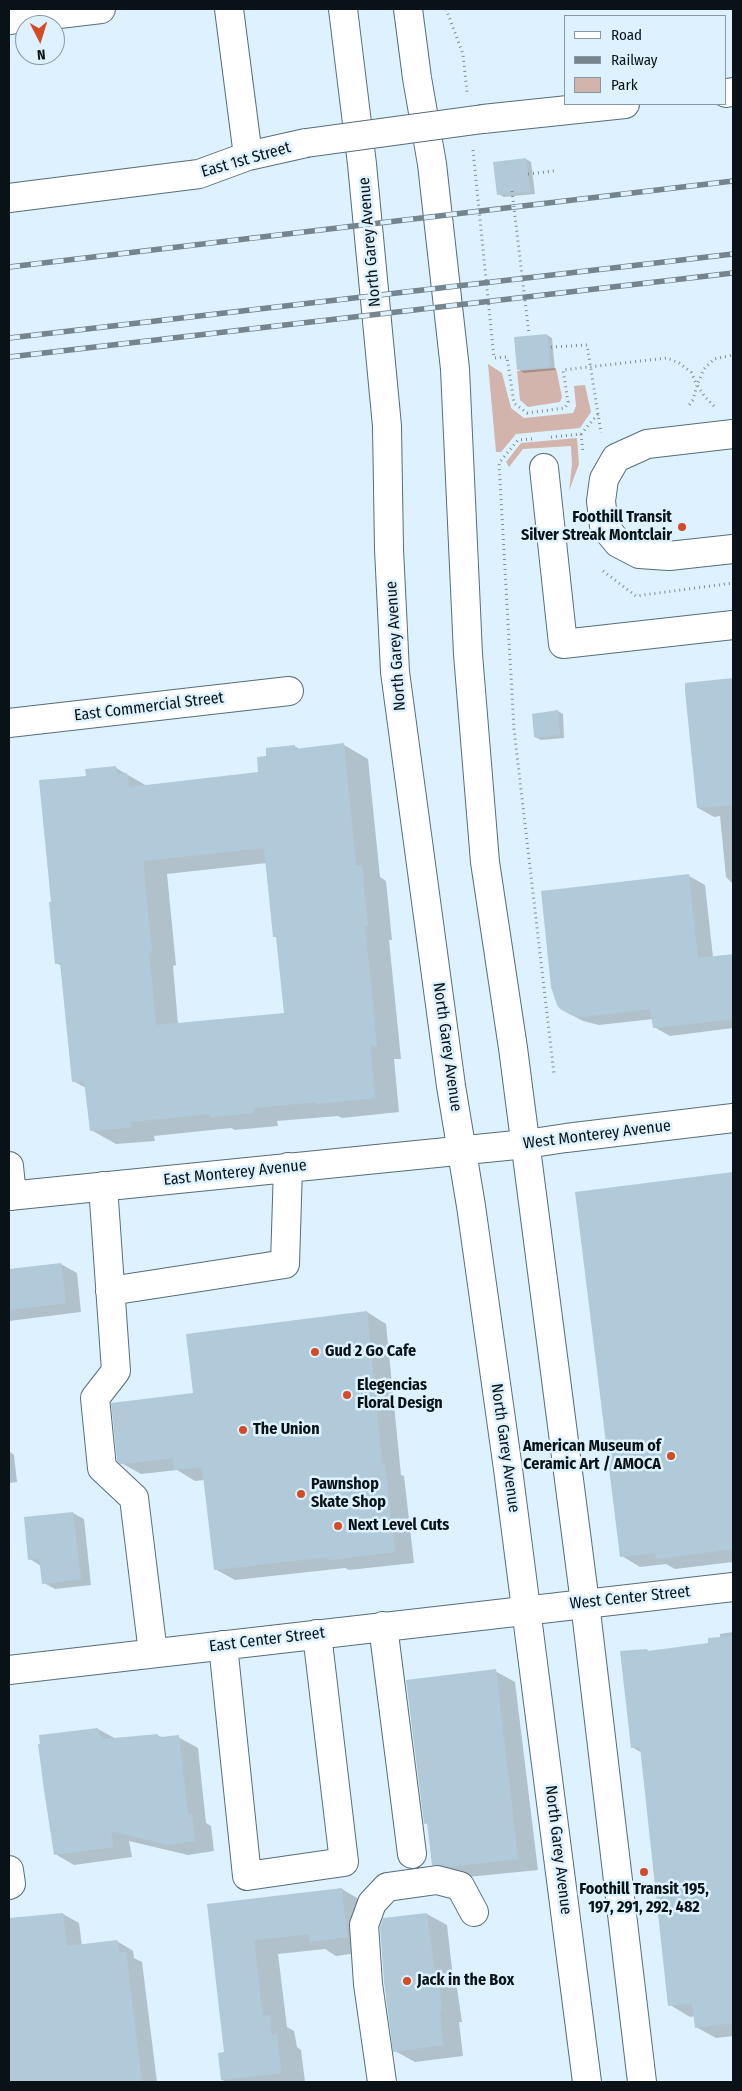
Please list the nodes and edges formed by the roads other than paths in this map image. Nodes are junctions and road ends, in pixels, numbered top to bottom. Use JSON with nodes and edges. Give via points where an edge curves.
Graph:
{"nodes":[{"id":1,"x":101,"y":9,"type":"edge"},
{"id":2,"x":229,"y":9,"type":"edge"},
{"id":3,"x":343,"y":9,"type":"edge"},
{"id":4,"x":408,"y":9,"type":"edge"},
{"id":5,"x":9,"y":20,"type":"edge"},
{"id":6,"x":621,"y":105,"type":"edge"},
{"id":7,"x":248,"y":156,"type":"junction"},
{"id":8,"x":9,"y":198,"type":"edge"},
{"id":9,"x":733,"y":434,"type":"edge"},
{"id":10,"x":544,"y":468,"type":"dead end"},
{"id":11,"x":733,"y":549,"type":"edge"},
{"id":12,"x":733,"y":625,"type":"edge"},
{"id":13,"x":290,"y":691,"type":"dead end"},
{"id":14,"x":9,"y":723,"type":"edge"},
{"id":15,"x":733,"y":1118,"type":"edge"},
{"id":16,"x":526,"y":1144,"type":"junction"},
{"id":17,"x":461,"y":1149,"type":"junction"},
{"id":18,"x":9,"y":1166,"type":"edge"},
{"id":19,"x":288,"y":1167,"type":"junction"},
{"id":20,"x":103,"y":1186,"type":"junction"},
{"id":21,"x":10,"y":1196,"type":"edge"},
{"id":22,"x":110,"y":1291,"type":"junction"},
{"id":23,"x":733,"y":1587,"type":"edge"},
{"id":24,"x":585,"y":1603,"type":"junction"},
{"id":25,"x":526,"y":1610,"type":"junction"},
{"id":26,"x":383,"y":1626,"type":"junction"},
{"id":27,"x":316,"y":1634,"type":"junction"},
{"id":28,"x":223,"y":1645,"type":"junction"},
{"id":29,"x":153,"y":1653,"type":"junction"},
{"id":30,"x":9,"y":1670,"type":"edge"},
{"id":31,"x":412,"y":1854,"type":"dead end"},
{"id":32,"x":9,"y":1870,"type":"edge"},
{"id":33,"x":9,"y":1885,"type":"edge"},
{"id":34,"x":474,"y":1912,"type":"dead end"},
{"id":35,"x":382,"y":2082,"type":"edge"},
{"id":36,"x":587,"y":2082,"type":"edge"},
{"id":37,"x":642,"y":2082,"type":"edge"}],
"edges":[{"from":1,"to":5,"type":"main road"},
{"from":2,"to":7,"type":"main road"},
{"from":3,"to":17,"type":"main road","name":"North Garey Avenue","via":[[362,164],[387,426],[395,672]]},
{"from":4,"to":16,"type":"main road","via":[[432,164],[455,369],[468,654],[485,862]]},
{"from":6,"to":7,"type":"main road","name":"East 1st Street","bridge":true,"via":[[478,131],[306,143]]},
{"from":7,"to":8,"type":"main road","name":"East 1st Street","via":[[199,174]]},
{"from":9,"to":11,"type":"main road","via":[[647,444],[616,458],[604,478],[601,501],[604,526],[618,544],[639,554],[669,556]]},
{"from":10,"to":12,"type":"main road","via":[[563,644]]},
{"from":13,"to":14,"type":"main road","name":"East Commercial Street"},
{"from":15,"to":16,"type":"main road","name":"West Monterey Avenue"},
{"from":16,"to":17,"type":"main road","name":"West Monterey Avenue"},
{"from":16,"to":24,"type":"main road"},
{"from":17,"to":19,"type":"main road","name":"East Monterey Avenue"},
{"from":17,"to":25,"type":"main road","name":"North Garey Avenue"},
{"from":18,"to":21,"type":"main road"},
{"from":19,"to":20,"type":"main road","name":"East Monterey Avenue"},
{"from":19,"to":22,"type":"main road","via":[[285,1264]]},
{"from":20,"to":21,"type":"main road","name":"East Monterey Avenue"},
{"from":20,"to":22,"type":"main road"},
{"from":22,"to":29,"type":"main road","via":[[116,1371],[95,1398],[102,1468],[134,1498]]},
{"from":23,"to":24,"type":"main road","name":"West Center Street"},
{"from":24,"to":25,"type":"main road","name":"West Center Street"},
{"from":24,"to":37,"type":"main road"},
{"from":25,"to":26,"type":"main road","name":"East Center Street"},
{"from":25,"to":36,"type":"main road","name":"North Garey Avenue"},
{"from":26,"to":27,"type":"main road","name":"East Center Street"},
{"from":26,"to":31,"type":"main road"},
{"from":27,"to":28,"type":"main road","name":"East Center Street"},
{"from":27,"to":28,"type":"main road","via":[[344,1862],[247,1876]]},
{"from":28,"to":29,"type":"main road","name":"East Center Street"},
{"from":29,"to":30,"type":"main road","name":"East Center Street"},
{"from":32,"to":33,"type":"main road"},
{"from":34,"to":35,"type":"main road","via":[[460,1886],[437,1880],[388,1887],[372,1903],[364,1925],[368,1984]]}]}
